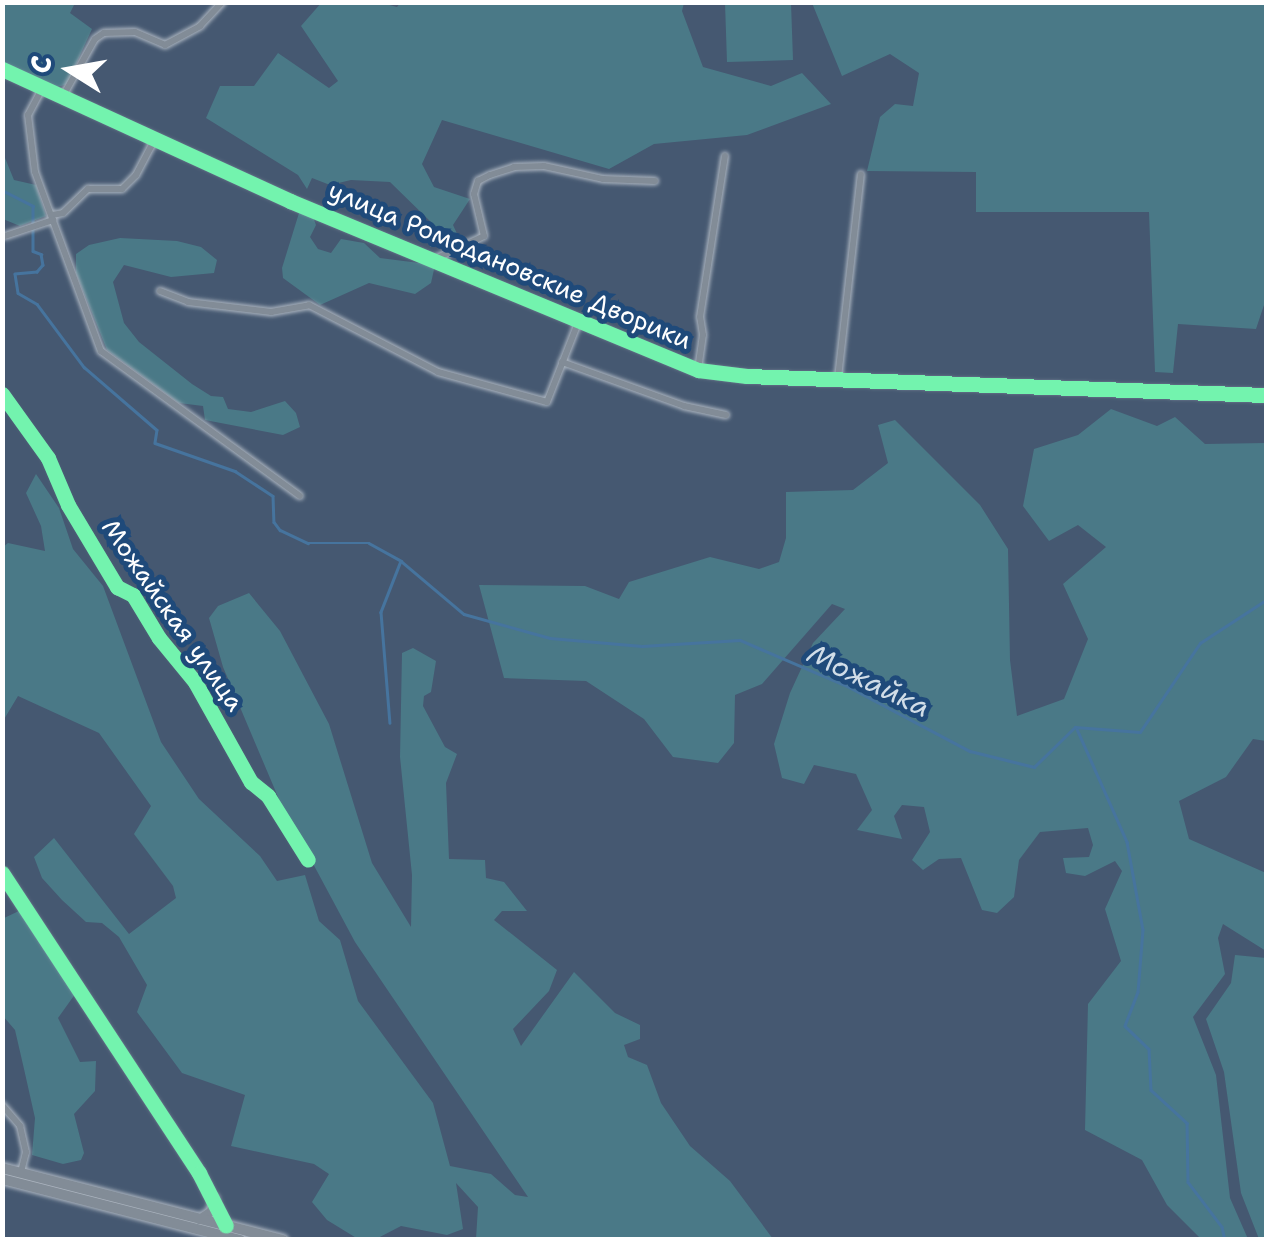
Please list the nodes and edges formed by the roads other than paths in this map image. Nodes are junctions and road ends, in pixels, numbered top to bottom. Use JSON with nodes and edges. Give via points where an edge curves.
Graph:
{"nodes":[{"id":1,"x":222,"y":2,"type":"edge"},
{"id":2,"x":2,"y":69,"type":"edge"},
{"id":3,"x":43,"y":87,"type":"junction"},
{"id":4,"x":63,"y":96,"type":"junction"},
{"id":5,"x":155,"y":139,"type":"junction"},
{"id":6,"x":725,"y":156,"type":"dead end"},
{"id":7,"x":861,"y":174,"type":"dead end"},
{"id":8,"x":655,"y":181,"type":"dead end"},
{"id":9,"x":52,"y":217,"type":"junction"},
{"id":10,"x":5,"y":236,"type":"edge"},
{"id":11,"x":435,"y":259,"type":"junction"},
{"id":12,"x":160,"y":291,"type":"dead end"},
{"id":13,"x":578,"y":323,"type":"junction"},
{"id":14,"x":562,"y":362,"type":"junction"},
{"id":15,"x":698,"y":370,"type":"junction"},
{"id":16,"x":838,"y":378,"type":"junction"},
{"id":17,"x":2,"y":394,"type":"edge"},
{"id":18,"x":1266,"y":395,"type":"edge"},
{"id":19,"x":726,"y":415,"type":"dead end"},
{"id":20,"x":300,"y":496,"type":"dead end"},
{"id":21,"x":308,"y":860,"type":"dead end"},
{"id":22,"x":2,"y":874,"type":"edge"},
{"id":23,"x":2,"y":1106,"type":"edge"},
{"id":24,"x":2,"y":1168,"type":"edge"},
{"id":25,"x":20,"y":1174,"type":"junction"},
{"id":26,"x":2,"y":1180,"type":"edge"},
{"id":27,"x":214,"y":1198,"type":"junction"},
{"id":28,"x":199,"y":1219,"type":"junction"},
{"id":29,"x":226,"y":1226,"type":"junction"},
{"id":30,"x":240,"y":1240,"type":"edge"},
{"id":31,"x":283,"y":1240,"type":"edge"}],
"edges":[{"from":1,"to":4,"type":"street","via":[[200,26],[165,44],[134,32],[104,32]]},
{"from":2,"to":3,"type":"street","name":"улица Ромодановские Дворики"},
{"from":3,"to":4,"type":"street","name":"улица Ромодановские Дворики"},
{"from":3,"to":9,"type":"street","via":[[28,115],[36,172]]},
{"from":4,"to":5,"type":"street","name":"улица Ромодановские Дворики"},
{"from":5,"to":9,"type":"street","via":[[122,188],[88,189]]},
{"from":5,"to":11,"type":"street","name":"улица Ромодановские Дворики"},
{"from":6,"to":15,"type":"street"},
{"from":7,"to":16,"type":"street"},
{"from":8,"to":11,"type":"street","via":[[544,166],[490,175],[478,181],[474,194],[484,236]]},
{"from":9,"to":10,"type":"street"},
{"from":9,"to":20,"type":"street","via":[[101,351]]},
{"from":11,"to":13,"type":"street","name":"улица Ромодановские Дворики"},
{"from":12,"to":14,"type":"street","via":[[188,302],[271,312],[309,305],[438,372],[547,402]]},
{"from":13,"to":14,"type":"street"},
{"from":13,"to":15,"type":"street","name":"улица Ромодановские Дворики"},
{"from":14,"to":19,"type":"street"},
{"from":15,"to":16,"type":"street","name":"улица Ромодановские Дворики"},
{"from":16,"to":18,"type":"street","name":"улица Ромодановские Дворики"},
{"from":17,"to":21,"type":"street","name":"Можайская улица","via":[[48,458],[117,588],[133,595],[196,682],[251,782],[268,796]]},
{"from":22,"to":27,"type":"street"},
{"from":23,"to":25,"type":"street","via":[[20,1126],[26,1152]]},
{"from":24,"to":25,"type":"main road"},
{"from":25,"to":28,"type":"main road"},
{"from":26,"to":30,"type":"main road"},
{"from":27,"to":28,"type":"street","via":[[211,1211]]},
{"from":27,"to":29,"type":"street"},
{"from":28,"to":29,"type":"main road"},
{"from":29,"to":31,"type":"main road"}]}
